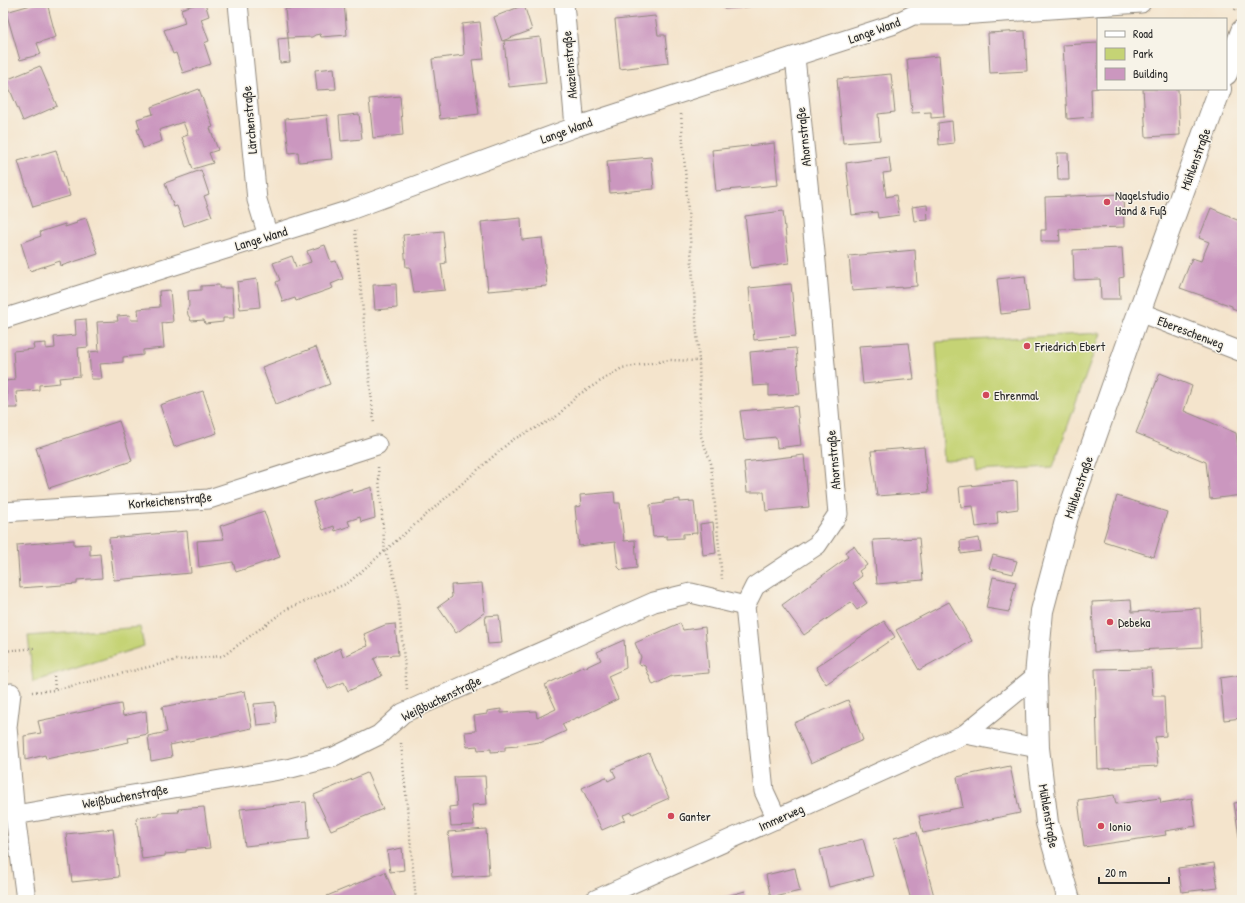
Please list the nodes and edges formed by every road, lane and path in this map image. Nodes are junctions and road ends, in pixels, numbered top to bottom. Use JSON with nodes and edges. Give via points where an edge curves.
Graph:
{"nodes":[{"id":1,"x":238,"y":3,"type":"edge"},
{"id":2,"x":564,"y":3,"type":"edge"},
{"id":3,"x":1141,"y":3,"type":"edge"},
{"id":4,"x":916,"y":9,"type":"edge"},
{"id":5,"x":1242,"y":31,"type":"edge"},
{"id":6,"x":795,"y":57,"type":"junction"},
{"id":7,"x":1227,"y":71,"type":"edge"},
{"id":8,"x":1220,"y":90,"type":"edge"},
{"id":9,"x":680,"y":92,"type":"junction"},
{"id":10,"x":575,"y":127,"type":"junction"},
{"id":11,"x":350,"y":210,"type":"junction"},
{"id":12,"x":268,"y":236,"type":"junction"},
{"id":13,"x":1139,"y":312,"type":"junction"},
{"id":14,"x":3,"y":319,"type":"edge"},
{"id":15,"x":1242,"y":352,"type":"edge"},
{"id":16,"x":699,"y":361,"type":"junction"},
{"id":17,"x":377,"y":445,"type":"junction"},
{"id":18,"x":3,"y":512,"type":"edge"},
{"id":19,"x":385,"y":552,"type":"junction"},
{"id":20,"x":724,"y":602,"type":"junction"},
{"id":21,"x":745,"y":606,"type":"junction"},
{"id":22,"x":3,"y":635,"type":"edge"},
{"id":23,"x":35,"y":648,"type":"dead end"},
{"id":24,"x":5,"y":651,"type":"junction"},
{"id":25,"x":54,"y":676,"type":"dead end"},
{"id":26,"x":1036,"y":676,"type":"junction"},
{"id":27,"x":55,"y":690,"type":"junction"},
{"id":28,"x":11,"y":693,"type":"junction"},
{"id":29,"x":403,"y":713,"type":"junction"},
{"id":30,"x":965,"y":734,"type":"junction"},
{"id":31,"x":1038,"y":748,"type":"junction"},
{"id":32,"x":15,"y":815,"type":"junction"},
{"id":33,"x":777,"y":819,"type":"junction"},
{"id":34,"x":605,"y":898,"type":"edge"},
{"id":35,"x":26,"y":900,"type":"edge"},
{"id":36,"x":416,"y":900,"type":"edge"},
{"id":37,"x":1069,"y":900,"type":"edge"}],
"edges":[{"from":1,"to":12,"type":"street","name":"Lärchenstraße","via":[[257,200]]},
{"from":2,"to":10,"type":"street","name":"Akazienstraße"},
{"from":3,"to":4,"type":"street","name":"Lange Wand","via":[[960,15]]},
{"from":4,"to":6,"type":"street","name":"Lange Wand","via":[[892,25]]},
{"from":5,"to":7,"type":"street"},
{"from":6,"to":9,"type":"street","name":"Lange Wand"},
{"from":6,"to":21,"type":"street","name":"Ahornstraße","via":[[838,514],[817,545],[755,586]]},
{"from":8,"to":13,"type":"street","name":"Mühlenstraße"},
{"from":9,"to":10,"type":"street","name":"Lange Wand"},
{"from":9,"to":16,"type":"path"},
{"from":10,"to":11,"type":"street","name":"Lange Wand"},
{"from":11,"to":12,"type":"street","name":"Lange Wand"},
{"from":11,"to":17,"type":"path","via":[[354,222]]},
{"from":12,"to":14,"type":"street","name":"Lange Wand"},
{"from":13,"to":15,"type":"street","name":"Ebereschenweg"},
{"from":13,"to":26,"type":"street","name":"Mühlenstraße","via":[[1067,517],[1042,611]]},
{"from":16,"to":19,"type":"path","via":[[669,360],[622,368],[584,391],[555,418],[512,440]]},
{"from":16,"to":20,"type":"path","via":[[701,436],[711,463]]},
{"from":17,"to":18,"type":"street","name":"Korkeichenstraße","via":[[209,499]]},
{"from":17,"to":19,"type":"path"},
{"from":19,"to":27,"type":"path","via":[[348,584],[287,609],[223,656],[177,660]]},
{"from":19,"to":29,"type":"path","via":[[397,590],[407,690]]},
{"from":20,"to":21,"type":"street","name":"Weißbuchenstraße"},
{"from":20,"to":29,"type":"street","name":"Weißbuchenstraße","via":[[691,593],[654,602]]},
{"from":21,"to":33,"type":"street","via":[[764,791]]},
{"from":22,"to":24,"type":"path"},
{"from":23,"to":24,"type":"path"},
{"from":24,"to":28,"type":"path"},
{"from":25,"to":27,"type":"path"},
{"from":26,"to":30,"type":"street","name":"Immerweg"},
{"from":26,"to":31,"type":"street","name":"Mühlenstraße"},
{"from":27,"to":28,"type":"path"},
{"from":28,"to":32,"type":"street","via":[[7,727]]},
{"from":29,"to":32,"type":"street","name":"Weißbuchenstraße","via":[[379,735],[334,757],[291,768]]},
{"from":29,"to":36,"type":"path","via":[[401,746]]},
{"from":30,"to":31,"type":"street"},
{"from":30,"to":33,"type":"street","name":"Immerweg"},
{"from":31,"to":37,"type":"street","name":"Mühlenstraße","via":[[1047,823]]},
{"from":32,"to":35,"type":"street"},
{"from":33,"to":34,"type":"street","name":"Immerweg"}]}
